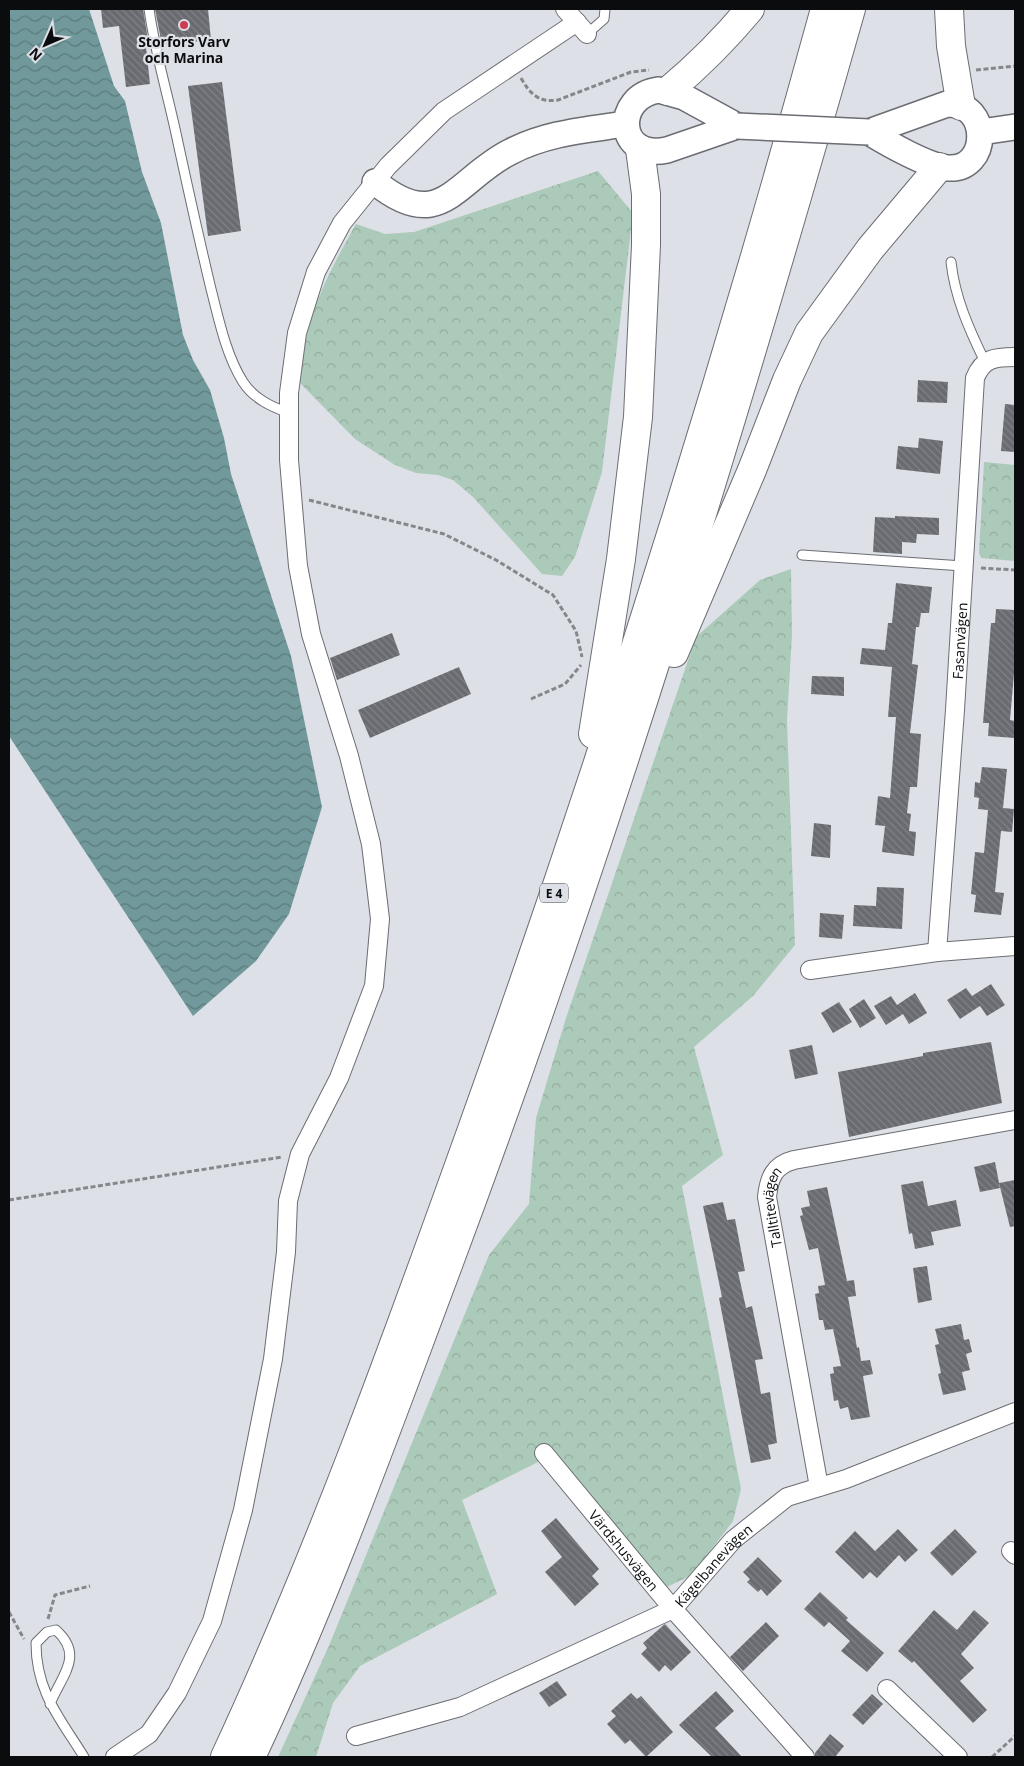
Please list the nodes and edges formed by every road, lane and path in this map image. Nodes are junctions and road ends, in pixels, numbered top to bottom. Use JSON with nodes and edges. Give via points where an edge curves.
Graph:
{"nodes":[{"id":1,"x":150,"y":9,"type":"edge"},
{"id":2,"x":564,"y":9,"type":"edge"},
{"id":3,"x":604,"y":9,"type":"edge"},
{"id":4,"x":750,"y":9,"type":"edge"},
{"id":5,"x":825,"y":9,"type":"edge"},
{"id":6,"x":851,"y":9,"type":"edge"},
{"id":7,"x":949,"y":9,"type":"edge"},
{"id":8,"x":582,"y":28,"type":"junction"},
{"id":9,"x":668,"y":91,"type":"junction"},
{"id":10,"x":961,"y":106,"type":"junction"},
{"id":11,"x":625,"y":124,"type":"junction"},
{"id":12,"x":737,"y":126,"type":"junction"},
{"id":13,"x":1015,"y":127,"type":"edge"},
{"id":14,"x":868,"y":132,"type":"junction"},
{"id":15,"x":981,"y":132,"type":"junction"},
{"id":16,"x":640,"y":149,"type":"junction"},
{"id":17,"x":939,"y":167,"type":"junction"},
{"id":18,"x":375,"y":182,"type":"junction"},
{"id":19,"x":951,"y":262,"type":"dead end"},
{"id":20,"x":1015,"y":357,"type":"edge"},
{"id":21,"x":985,"y":362,"type":"junction"},
{"id":22,"x":289,"y":413,"type":"junction"},
{"id":23,"x":291,"y":497,"type":"junction"},
{"id":24,"x":802,"y":555,"type":"dead end"},
{"id":25,"x":963,"y":566,"type":"junction"},
{"id":26,"x":1015,"y":570,"type":"edge"},
{"id":27,"x":531,"y":699,"type":"dead end"},
{"id":28,"x":588,"y":828,"type":"junction"},
{"id":29,"x":1015,"y":946,"type":"edge"},
{"id":30,"x":937,"y":952,"type":"junction"},
{"id":31,"x":810,"y":970,"type":"dead end"},
{"id":32,"x":1015,"y":1120,"type":"edge"},
{"id":33,"x":300,"y":1154,"type":"junction"},
{"id":34,"x":9,"y":1200,"type":"edge"},
{"id":35,"x":1015,"y":1412,"type":"edge"},
{"id":36,"x":544,"y":1453,"type":"dead end"},
{"id":37,"x":818,"y":1488,"type":"junction"},
{"id":38,"x":90,"y":1586,"type":"dead end"},
{"id":39,"x":673,"y":1609,"type":"junction"},
{"id":40,"x":9,"y":1612,"type":"edge"},
{"id":41,"x":47,"y":1632,"type":"junction"},
{"id":42,"x":36,"y":1660,"type":"junction"},
{"id":43,"x":887,"y":1689,"type":"dead end"},
{"id":44,"x":50,"y":1704,"type":"junction"},
{"id":45,"x":356,"y":1736,"type":"dead end"},
{"id":46,"x":1015,"y":1736,"type":"edge"},
{"id":47,"x":84,"y":1757,"type":"edge"},
{"id":48,"x":115,"y":1757,"type":"edge"},
{"id":49,"x":225,"y":1757,"type":"edge"},
{"id":50,"x":251,"y":1757,"type":"edge"},
{"id":51,"x":805,"y":1757,"type":"edge"},
{"id":52,"x":958,"y":1757,"type":"edge"},
{"id":53,"x":992,"y":1757,"type":"edge"}],
"edges":[{"from":1,"to":22,"type":"lane","via":[[154,46],[199,240],[227,343],[244,382],[256,396]]},
{"from":2,"to":8,"type":"street"},
{"from":3,"to":8,"type":"lane","via":[[604,19]]},
{"from":4,"to":9,"type":"highway","via":[[732,31]]},
{"from":5,"to":28,"type":"highway","number":"E 4","via":[[777,184]]},
{"from":6,"to":28,"type":"highway","number":"E 4","via":[[707,498]]},
{"from":7,"to":10,"type":"highway","via":[[951,46]]},
{"from":8,"to":18,"type":"street","via":[[444,111],[423,129]]},
{"from":9,"to":11,"type":"street","via":[[650,91],[642,95],[630,108]]},
{"from":9,"to":12,"type":"street"},
{"from":10,"to":14,"type":"street","via":[[947,104]]},
{"from":10,"to":15,"type":"street","via":[[972,115]]},
{"from":11,"to":16,"type":"street","via":[[631,139]]},
{"from":11,"to":18,"type":"street","via":[[565,132],[509,152],[452,196],[434,204],[413,205]]},
{"from":12,"to":14,"type":"street","bridge":true},
{"from":12,"to":16,"type":"street","via":[[655,153]]},
{"from":13,"to":15,"type":"street"},
{"from":14,"to":17,"type":"street"},
{"from":15,"to":17,"type":"street","via":[[980,145],[969,161],[956,168]]},
{"from":16,"to":28,"type":"highway","via":[[646,194],[646,236],[638,417]]},
{"from":17,"to":28,"type":"highway","via":[[870,249],[809,333],[786,380],[752,470]]},
{"from":18,"to":22,"type":"street","via":[[342,223],[316,272],[297,333]]},
{"from":19,"to":21,"type":"lane","via":[[953,284],[961,309]]},
{"from":20,"to":21,"type":"street"},
{"from":21,"to":25,"type":"street","name":"Fasanvägen","via":[[975,378]]},
{"from":22,"to":23,"type":"street"},
{"from":23,"to":27,"type":"path","via":[[444,534],[496,560],[553,595],[576,631],[584,662],[565,684]]},
{"from":23,"to":33,"type":"street","via":[[298,566],[311,634],[349,756],[371,844],[380,919],[374,986],[339,1078]]},
{"from":24,"to":25,"type":"lane"},
{"from":25,"to":26,"type":"path"},
{"from":25,"to":30,"type":"street","name":"Fasanvägen"},
{"from":28,"to":49,"type":"highway","number":"E 4","via":[[493,1071],[401,1325],[282,1627]]},
{"from":28,"to":50,"type":"highway","number":"E 4","via":[[500,1122],[389,1421],[289,1673]]},
{"from":29,"to":30,"type":"street"},
{"from":30,"to":31,"type":"street"},
{"from":32,"to":37,"type":"street","name":"Talltitevägen","via":[[794,1160],[775,1168],[767,1197]]},
{"from":33,"to":34,"type":"path"},
{"from":33,"to":48,"type":"street","via":[[288,1201],[286,1252],[273,1359],[244,1510],[212,1620],[177,1693],[149,1734]]},
{"from":35,"to":37,"type":"street","name":"Kägelbanevägen","via":[[924,1450]]},
{"from":36,"to":39,"type":"street","name":"Värdshusvägen"},
{"from":37,"to":39,"type":"street","name":"Kägelbanevägen","via":[[787,1497],[733,1540]]},
{"from":38,"to":41,"type":"path","via":[[55,1595]]},
{"from":39,"to":45,"type":"street","name":"Kägelbanevägen","via":[[460,1707]]},
{"from":39,"to":51,"type":"street","name":"Värdshusvägen"},
{"from":40,"to":42,"type":"path"},
{"from":41,"to":42,"type":"lane","via":[[36,1643]]},
{"from":41,"to":44,"type":"lane","via":[[56,1630],[65,1638],[71,1652],[66,1672]]},
{"from":42,"to":44,"type":"lane","via":[[40,1681]]},
{"from":43,"to":52,"type":"street"},
{"from":44,"to":47,"type":"lane"},
{"from":46,"to":53,"type":"path"}]}
